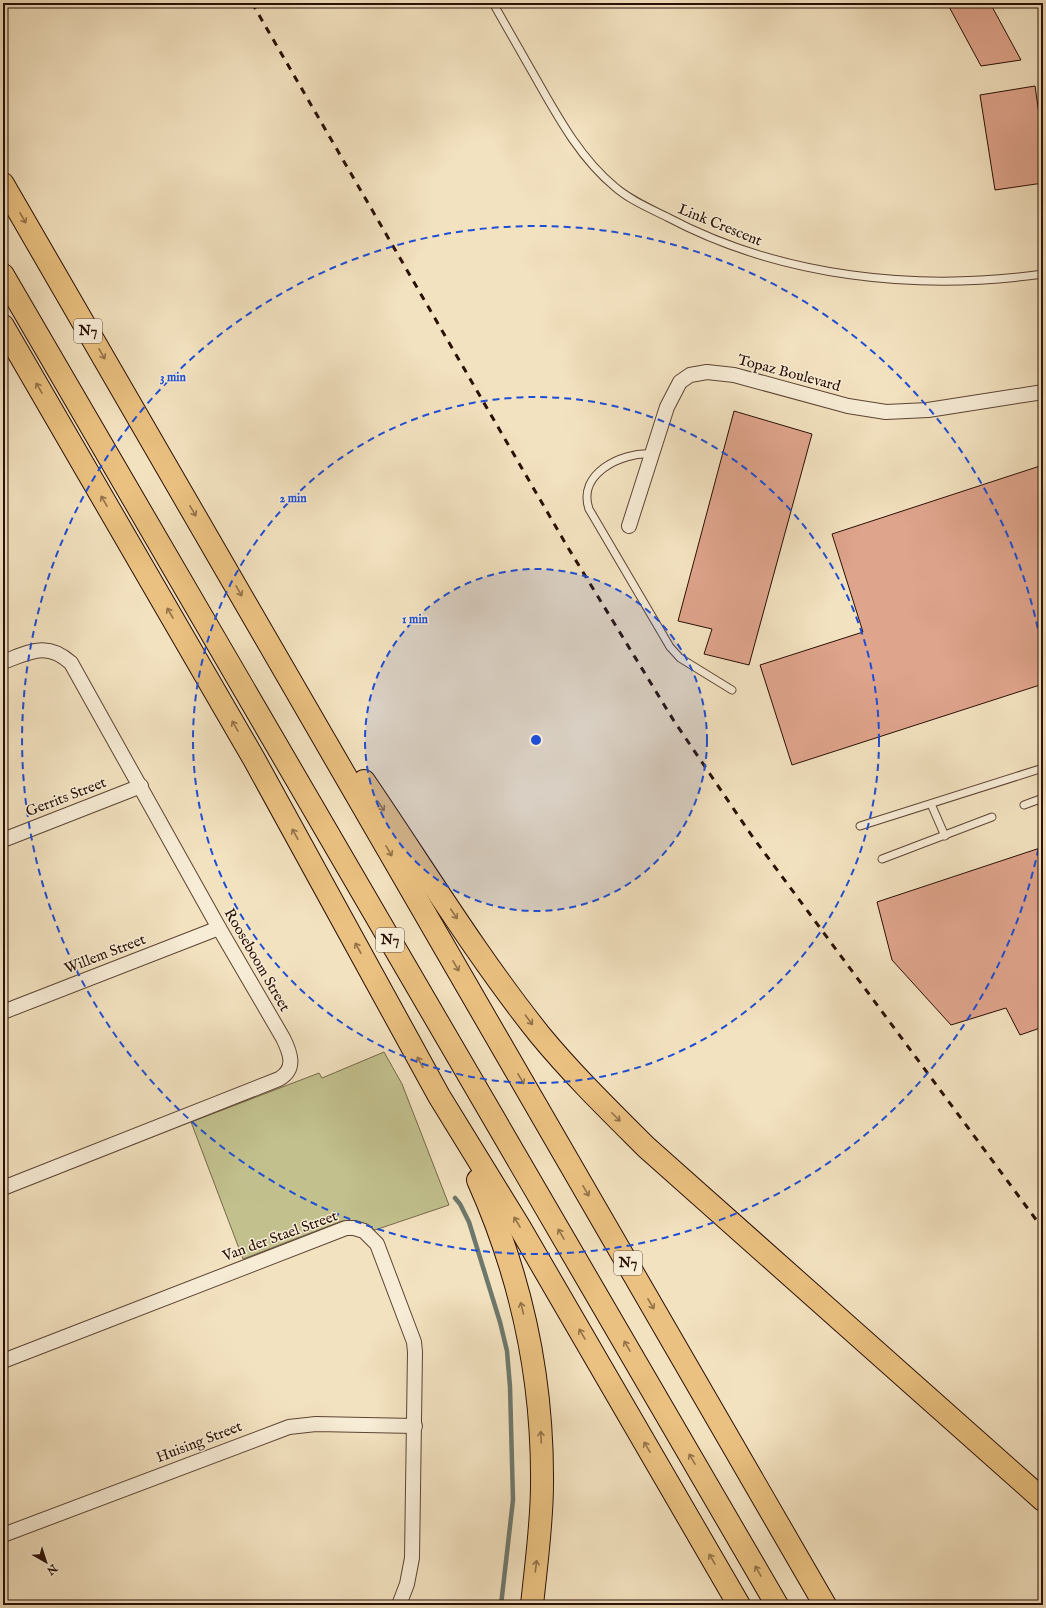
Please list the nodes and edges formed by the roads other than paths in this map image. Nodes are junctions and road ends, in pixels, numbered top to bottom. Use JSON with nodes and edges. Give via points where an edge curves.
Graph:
{"nodes":[{"id":1,"x":493,"y":3,"type":"edge"},
{"id":2,"x":3,"y":184,"type":"edge"},
{"id":3,"x":1043,"y":274,"type":"edge"},
{"id":4,"x":3,"y":275,"type":"edge"},
{"id":5,"x":3,"y":326,"type":"edge"},
{"id":6,"x":1043,"y":392,"type":"edge"},
{"id":7,"x":651,"y":454,"type":"junction"},
{"id":8,"x":629,"y":526,"type":"dead end"},
{"id":9,"x":271,"y":647,"type":"junction"},
{"id":10,"x":3,"y":662,"type":"edge"},
{"id":11,"x":732,"y":690,"type":"dead end"},
{"id":12,"x":1043,"y":768,"type":"edge"},
{"id":13,"x":141,"y":786,"type":"junction"},
{"id":14,"x":1043,"y":798,"type":"edge"},
{"id":15,"x":931,"y":804,"type":"junction"},
{"id":16,"x":1024,"y":805,"type":"dead end"},
{"id":17,"x":992,"y":817,"type":"dead end"},
{"id":18,"x":860,"y":826,"type":"dead end"},
{"id":19,"x":945,"y":836,"type":"junction"},
{"id":20,"x":3,"y":840,"type":"edge"},
{"id":21,"x":882,"y":859,"type":"dead end"},
{"id":22,"x":219,"y":928,"type":"junction"},
{"id":23,"x":3,"y":1012,"type":"edge"},
{"id":24,"x":439,"y":1096,"type":"junction"},
{"id":25,"x":3,"y":1188,"type":"edge"},
{"id":26,"x":3,"y":1361,"type":"edge"},
{"id":27,"x":415,"y":1426,"type":"junction"},
{"id":28,"x":1043,"y":1500,"type":"edge"},
{"id":29,"x":3,"y":1535,"type":"edge"},
{"id":30,"x":399,"y":1605,"type":"edge"},
{"id":31,"x":532,"y":1605,"type":"edge"},
{"id":32,"x":739,"y":1605,"type":"edge"},
{"id":33,"x":777,"y":1605,"type":"edge"},
{"id":34,"x":825,"y":1605,"type":"edge"}],
"edges":[{"from":1,"to":3,"type":"lane","name":"Link Crescent","via":[[563,126],[593,165],[615,187],[632,199],[690,230],[757,255],[830,272],[920,282]]},
{"from":2,"to":9,"type":"highway","number":"N7","one_way":true},
{"from":33,"to":4,"type":"highway","number":"N7","one_way":true},
{"from":24,"to":5,"type":"highway","one_way":true,"via":[[254,759]]},
{"from":6,"to":7,"type":"street","name":"Topaz Boulevard","via":[[928,410],[886,412],[848,406],[734,375],[702,373],[690,375],[680,382],[667,407]]},
{"from":7,"to":8,"type":"street","name":"Topaz Boulevard"},
{"from":7,"to":11,"type":"lane","via":[[625,456],[596,475],[586,492],[589,509],[670,647],[680,658]]},
{"from":9,"to":28,"type":"highway","one_way":true,"via":[[498,979],[566,1065],[646,1147]]},
{"from":9,"to":34,"type":"highway","number":"N7","one_way":true},
{"from":10,"to":13,"type":"street","name":"Rooseboom Street","via":[[34,650],[44,649],[54,651],[68,660]]},
{"from":12,"to":15,"type":"lane"},
{"from":13,"to":20,"type":"street","name":"Gerrits Street"},
{"from":13,"to":22,"type":"street","name":"Rooseboom Street"},
{"from":14,"to":16,"type":"lane"},
{"from":15,"to":18,"type":"lane"},
{"from":15,"to":19,"type":"lane"},
{"from":17,"to":19,"type":"lane"},
{"from":19,"to":21,"type":"lane"},
{"from":22,"to":23,"type":"street","name":"Willem Street"},
{"from":22,"to":25,"type":"street","name":"Rooseboom Street","via":[[288,1048],[291,1056],[290,1065],[283,1077]]},
{"from":31,"to":24,"type":"highway","one_way":true,"via":[[542,1484],[539,1402],[534,1360],[518,1291],[495,1220]]},
{"from":32,"to":24,"type":"highway","one_way":true,"via":[[519,1226]]},
{"from":26,"to":27,"type":"street","name":"Van der Stael Street","via":[[329,1234],[354,1228],[364,1231],[377,1244],[414,1342]]},
{"from":27,"to":29,"type":"street","name":"Huising Street","via":[[322,1424],[289,1427]]},
{"from":27,"to":30,"type":"street","name":"Van der Stael Street","via":[[412,1558],[407,1584]]}]}
